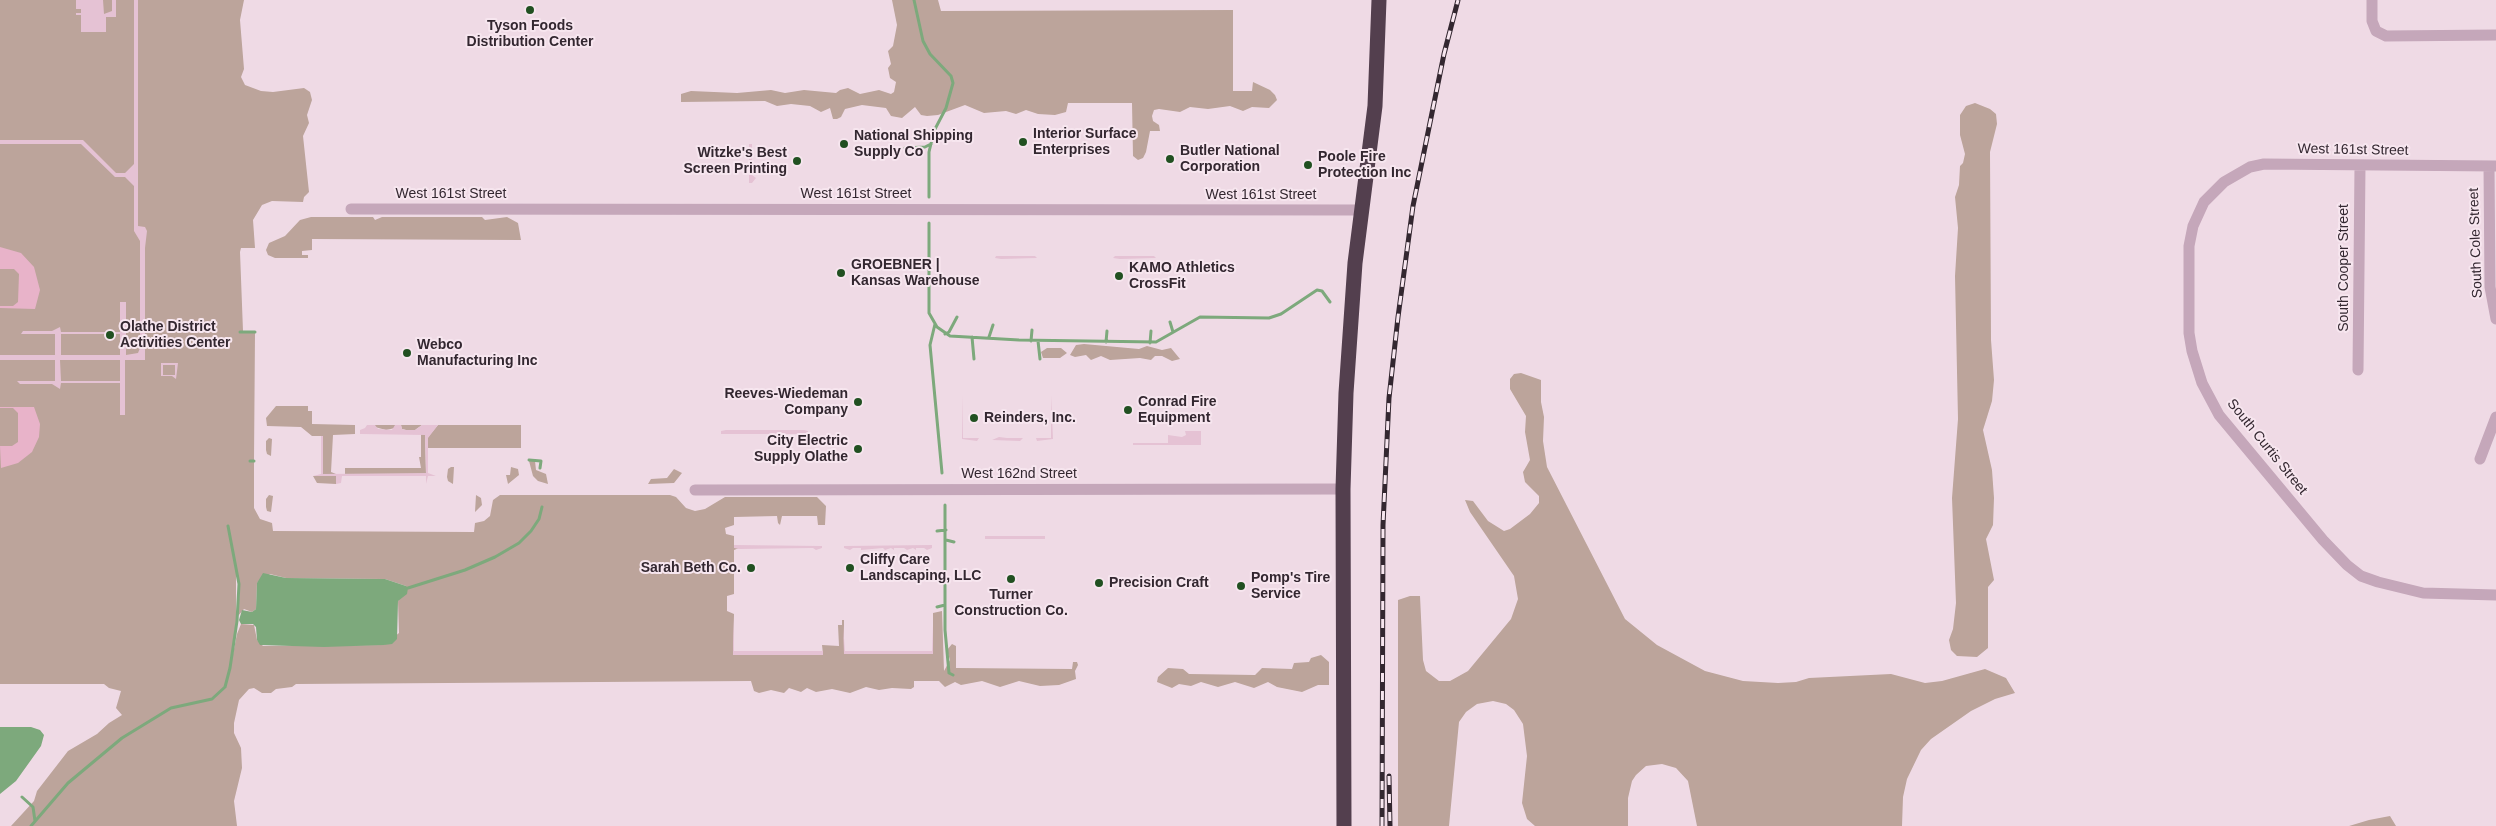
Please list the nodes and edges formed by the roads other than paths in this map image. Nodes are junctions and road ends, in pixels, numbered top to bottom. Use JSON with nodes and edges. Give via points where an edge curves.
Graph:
{"nodes":[{"id":1,"x":1379,"y":0,"type":"edge"},
{"id":2,"x":2372,"y":0,"type":"edge"},
{"id":3,"x":2496,"y":35,"type":"edge"},
{"id":4,"x":2360,"y":166,"type":"junction"},
{"id":5,"x":2493,"y":166,"type":"edge"},
{"id":6,"x":2216,"y":189,"type":"joint"},
{"id":7,"x":351,"y":208,"type":"dead end"},
{"id":8,"x":1362,"y":210,"type":"junction"},
{"id":9,"x":2496,"y":319,"type":"edge"},
{"id":10,"x":2358,"y":370,"type":"dead end"},
{"id":11,"x":2496,"y":417,"type":"edge"},
{"id":12,"x":2480,"y":459,"type":"dead end"},
{"id":13,"x":1344,"y":489,"type":"junction"},
{"id":14,"x":695,"y":490,"type":"dead end"},
{"id":15,"x":2496,"y":595,"type":"edge"},
{"id":16,"x":1344,"y":826,"type":"edge"}],
"edges":[{"from":1,"to":8,"type":"highway","via":[[1375,106]]},
{"from":2,"to":3,"type":"street","via":[[2372,21],[2376,31],[2386,36]]},
{"from":4,"to":5,"type":"street","name":"West 161st Street"},
{"from":4,"to":6,"type":"street","name":"West 161st Street","via":[[2264,164],[2236,174]]},
{"from":4,"to":10,"type":"street","name":"South Cooper Street"},
{"from":5,"to":9,"type":"street","name":"South Cole Street","via":[[2490,287]]},
{"from":6,"to":15,"type":"street","name":"South Curtis Street","via":[[2204,202],[2193,226],[2189,246],[2189,333],[2202,383],[2215,407],[2347,566],[2361,576],[2423,594]]},
{"from":7,"to":8,"type":"street","name":"West 161st Street"},
{"from":8,"to":13,"type":"highway","via":[[1346,393]]},
{"from":11,"to":12,"type":"street"},
{"from":13,"to":14,"type":"street","name":"West 162nd Street"},
{"from":13,"to":16,"type":"highway"}]}
